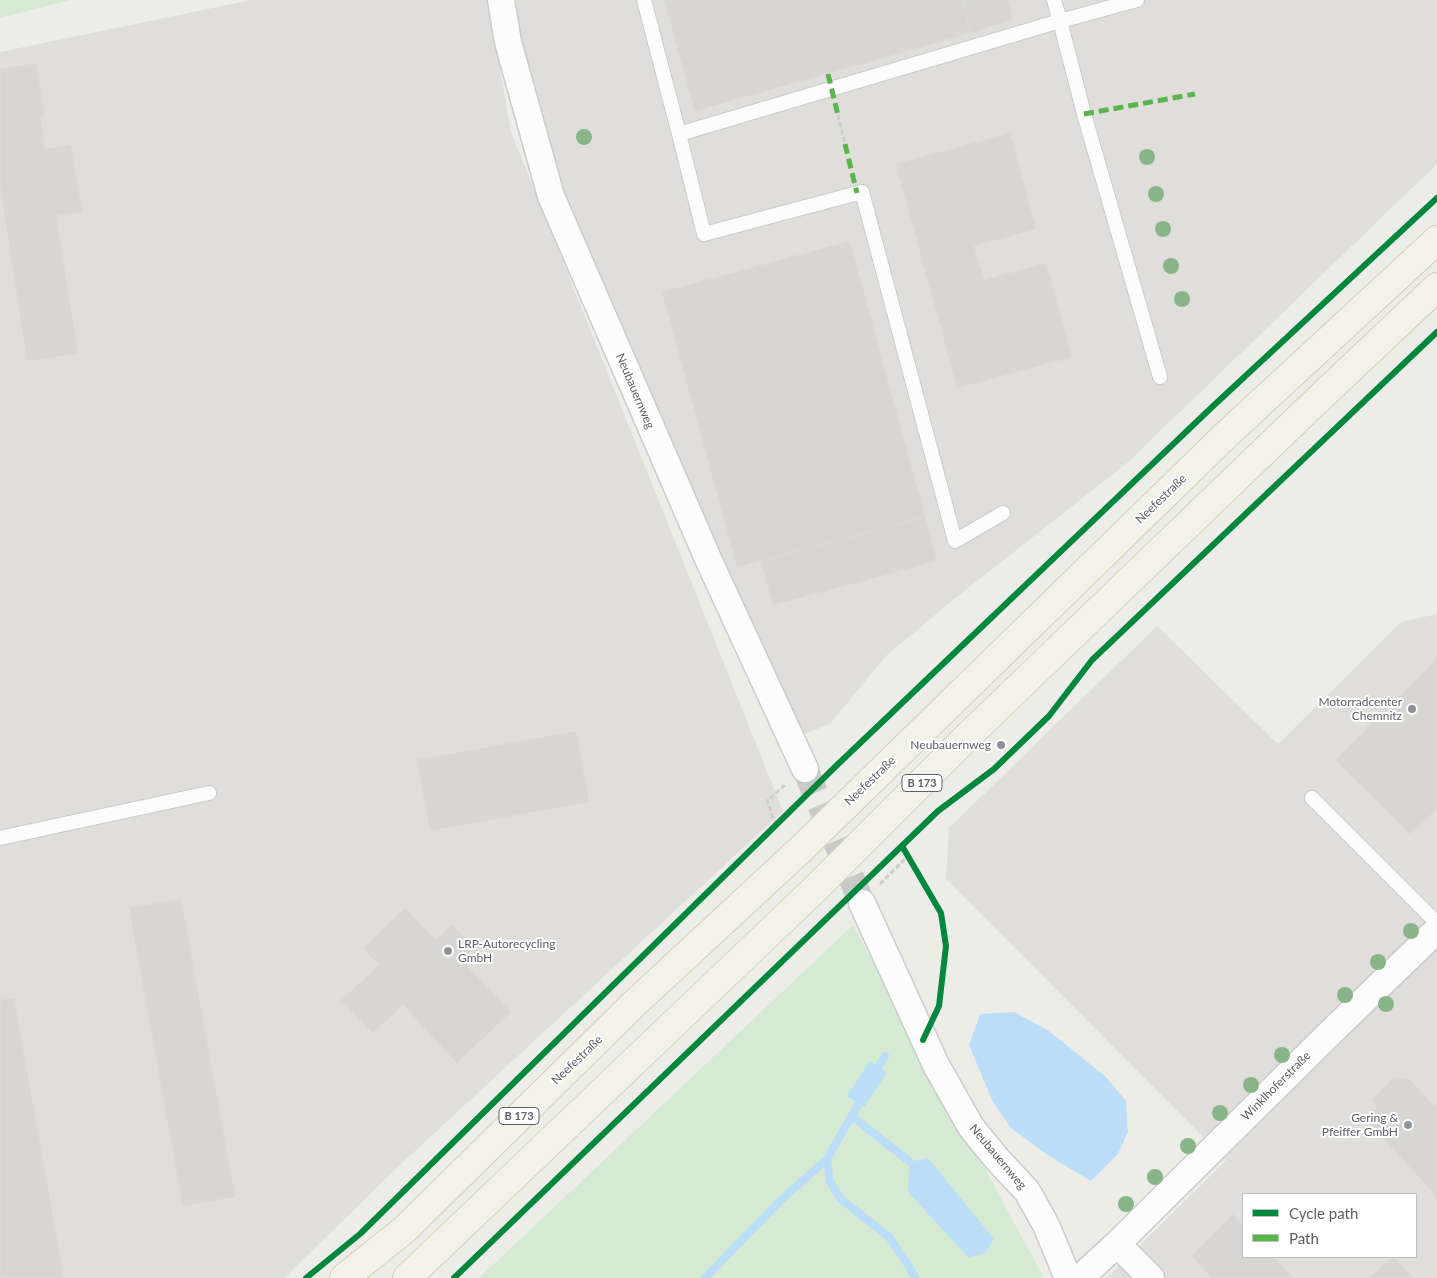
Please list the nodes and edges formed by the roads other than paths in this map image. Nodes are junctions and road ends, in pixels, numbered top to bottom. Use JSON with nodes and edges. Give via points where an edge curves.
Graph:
{"nodes":[{"id":1,"x":501,"y":0,"type":"edge"},
{"id":2,"x":644,"y":0,"type":"edge"},
{"id":3,"x":1054,"y":0,"type":"edge"},
{"id":4,"x":1137,"y":0,"type":"edge"},
{"id":5,"x":1060,"y":21,"type":"junction"},
{"id":6,"x":679,"y":134,"type":"junction"},
{"id":7,"x":1437,"y":240,"type":"edge"},
{"id":8,"x":1437,"y":287,"type":"edge"},
{"id":9,"x":1160,"y":377,"type":"dead end"},
{"id":10,"x":1003,"y":513,"type":"dead end"},
{"id":11,"x":805,"y":769,"type":"tunnel mouth"},
{"id":12,"x":209,"y":794,"type":"dead end"},
{"id":13,"x":1312,"y":798,"type":"dead end"},
{"id":14,"x":0,"y":838,"type":"edge"},
{"id":15,"x":862,"y":902,"type":"tunnel mouth"},
{"id":16,"x":1437,"y":923,"type":"edge"},
{"id":17,"x":1437,"y":930,"type":"edge"},
{"id":18,"x":1117,"y":1244,"type":"junction"},
{"id":19,"x":344,"y":1278,"type":"edge"},
{"id":20,"x":407,"y":1278,"type":"edge"},
{"id":21,"x":1068,"y":1278,"type":"edge"},
{"id":22,"x":1080,"y":1278,"type":"edge"},
{"id":23,"x":1151,"y":1278,"type":"edge"}],
"edges":[{"from":1,"to":11,"type":"street","name":"Neubauernweg","via":[[508,42],[551,196],[709,561]]},
{"from":2,"to":6,"type":"lane"},
{"from":3,"to":5,"type":"lane"},
{"from":4,"to":5,"type":"lane"},
{"from":5,"to":6,"type":"lane"},
{"from":5,"to":9,"type":"lane"},
{"from":6,"to":10,"type":"lane","via":[[704,234],[862,192],[955,541]]},
{"from":7,"to":19,"type":"main road","name":"Neefestraße","number":"B 173","via":[[1227,434],[800,850],[635,1003],[404,1230]]},
{"from":8,"to":20,"type":"main road","number":"B 173","via":[[968,736],[814,890]]},
{"from":12,"to":14,"type":"lane"},
{"from":13,"to":16,"type":"lane"},
{"from":15,"to":21,"type":"street","name":"Neubauernweg","via":[[936,1065],[971,1127],[1027,1191],[1046,1225]]},
{"from":17,"to":18,"type":"street","name":"Winklhoferstraße"},
{"from":18,"to":22,"type":"street","name":"Winklhoferstraße"},
{"from":18,"to":23,"type":"street"}]}
